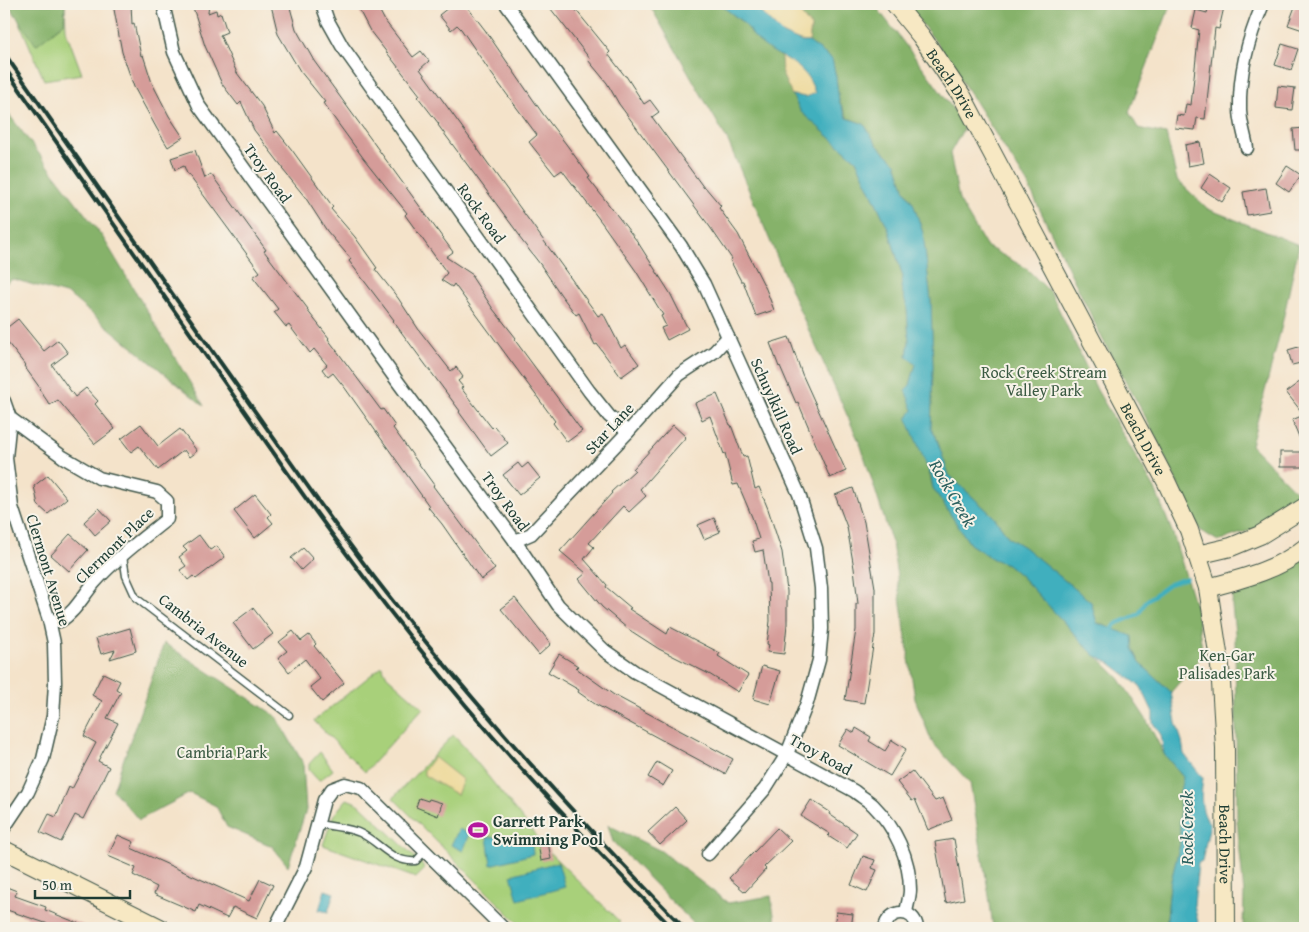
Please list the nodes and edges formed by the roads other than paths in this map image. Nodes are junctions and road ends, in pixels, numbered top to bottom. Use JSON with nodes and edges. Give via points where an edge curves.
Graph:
{"nodes":[{"id":1,"x":163,"y":4,"type":"edge"},
{"id":2,"x":322,"y":4,"type":"edge"},
{"id":3,"x":506,"y":4,"type":"edge"},
{"id":4,"x":894,"y":4,"type":"edge"},
{"id":5,"x":1263,"y":4,"type":"edge"},
{"id":6,"x":1247,"y":148,"type":"dead end"},
{"id":7,"x":728,"y":337,"type":"junction"},
{"id":8,"x":4,"y":402,"type":"edge"},
{"id":9,"x":10,"y":418,"type":"junction"},
{"id":10,"x":628,"y":432,"type":"junction"},
{"id":11,"x":1305,"y":507,"type":"edge"},
{"id":12,"x":515,"y":541,"type":"junction"},
{"id":13,"x":1305,"y":548,"type":"edge"},
{"id":14,"x":1197,"y":555,"type":"junction"},
{"id":15,"x":122,"y":556,"type":"junction"},
{"id":16,"x":1208,"y":588,"type":"junction"},
{"id":17,"x":49,"y":620,"type":"junction"},
{"id":18,"x":289,"y":715,"type":"dead end"},
{"id":19,"x":787,"y":754,"type":"junction"},
{"id":20,"x":317,"y":824,"type":"junction"},
{"id":21,"x":4,"y":828,"type":"edge"},
{"id":22,"x":4,"y":850,"type":"edge"},
{"id":23,"x":425,"y":851,"type":"junction"},
{"id":24,"x":708,"y":854,"type":"dead end"},
{"id":25,"x":906,"y":913,"type":"junction"},
{"id":26,"x":160,"y":928,"type":"edge"},
{"id":27,"x":275,"y":928,"type":"edge"},
{"id":28,"x":503,"y":928,"type":"edge"},
{"id":29,"x":885,"y":928,"type":"edge"},
{"id":30,"x":918,"y":928,"type":"edge"},
{"id":31,"x":1226,"y":928,"type":"edge"}],
"edges":[{"from":1,"to":12,"type":"street","name":"Troy Road","via":[[174,52],[199,106]]},
{"from":2,"to":10,"type":"street","name":"Rock Road","via":[[342,46],[589,391],[608,416]]},
{"from":3,"to":7,"type":"street","name":"Schuylkill Road","via":[[681,246],[704,284]]},
{"from":4,"to":14,"type":"street","name":"Beach Drive","via":[[962,96],[1166,481]]},
{"from":5,"to":6,"type":"street","via":[[1243,70],[1240,110]]},
{"from":7,"to":10,"type":"street","name":"Star Lane","via":[[714,352],[679,375]]},
{"from":7,"to":19,"type":"street","name":"Schuylkill Road","via":[[799,494],[816,548],[821,588],[819,660]]},
{"from":8,"to":9,"type":"street","name":"Clermont Avenue"},
{"from":9,"to":15,"type":"street","name":"Clermont Place","via":[[100,478],[157,492],[167,501],[167,519]]},
{"from":9,"to":17,"type":"street","name":"Clermont Avenue","via":[[6,458],[12,507]]},
{"from":10,"to":12,"type":"street","name":"Star Lane","via":[[531,534]]},
{"from":11,"to":14,"type":"street","via":[[1260,535],[1231,547]]},
{"from":12,"to":19,"type":"street","name":"Troy Road","via":[[558,605],[605,651],[635,672]]},
{"from":13,"to":16,"type":"street","via":[[1249,577]]},
{"from":14,"to":16,"type":"street","name":"Beach Drive"},
{"from":15,"to":17,"type":"street","name":"Clermont Place","via":[[94,583],[69,616],[60,621]]},
{"from":15,"to":18,"type":"lane","name":"Cambria Avenue","via":[[126,576],[136,598]]},
{"from":16,"to":31,"type":"street","name":"Beach Drive","via":[[1220,666],[1225,748]]},
{"from":17,"to":21,"type":"street","name":"Clermont Avenue","via":[[54,643],[55,683],[44,759],[28,792]]},
{"from":19,"to":24,"type":"street","name":"Schuylkill Road","via":[[765,789]]},
{"from":19,"to":25,"type":"street","name":"Troy Road","via":[[854,791],[873,805],[888,823],[902,846],[908,867],[910,890]]},
{"from":20,"to":23,"type":"lane","via":[[360,833],[388,854],[408,862],[416,861]]},
{"from":20,"to":23,"type":"street","via":[[324,800],[332,789],[345,784],[361,788]]},
{"from":20,"to":27,"type":"street","via":[[306,867]]},
{"from":22,"to":26,"type":"street"},
{"from":23,"to":28,"type":"street"},
{"from":25,"to":29,"type":"street","via":[[891,916]]},
{"from":25,"to":30,"type":"street"}]}
